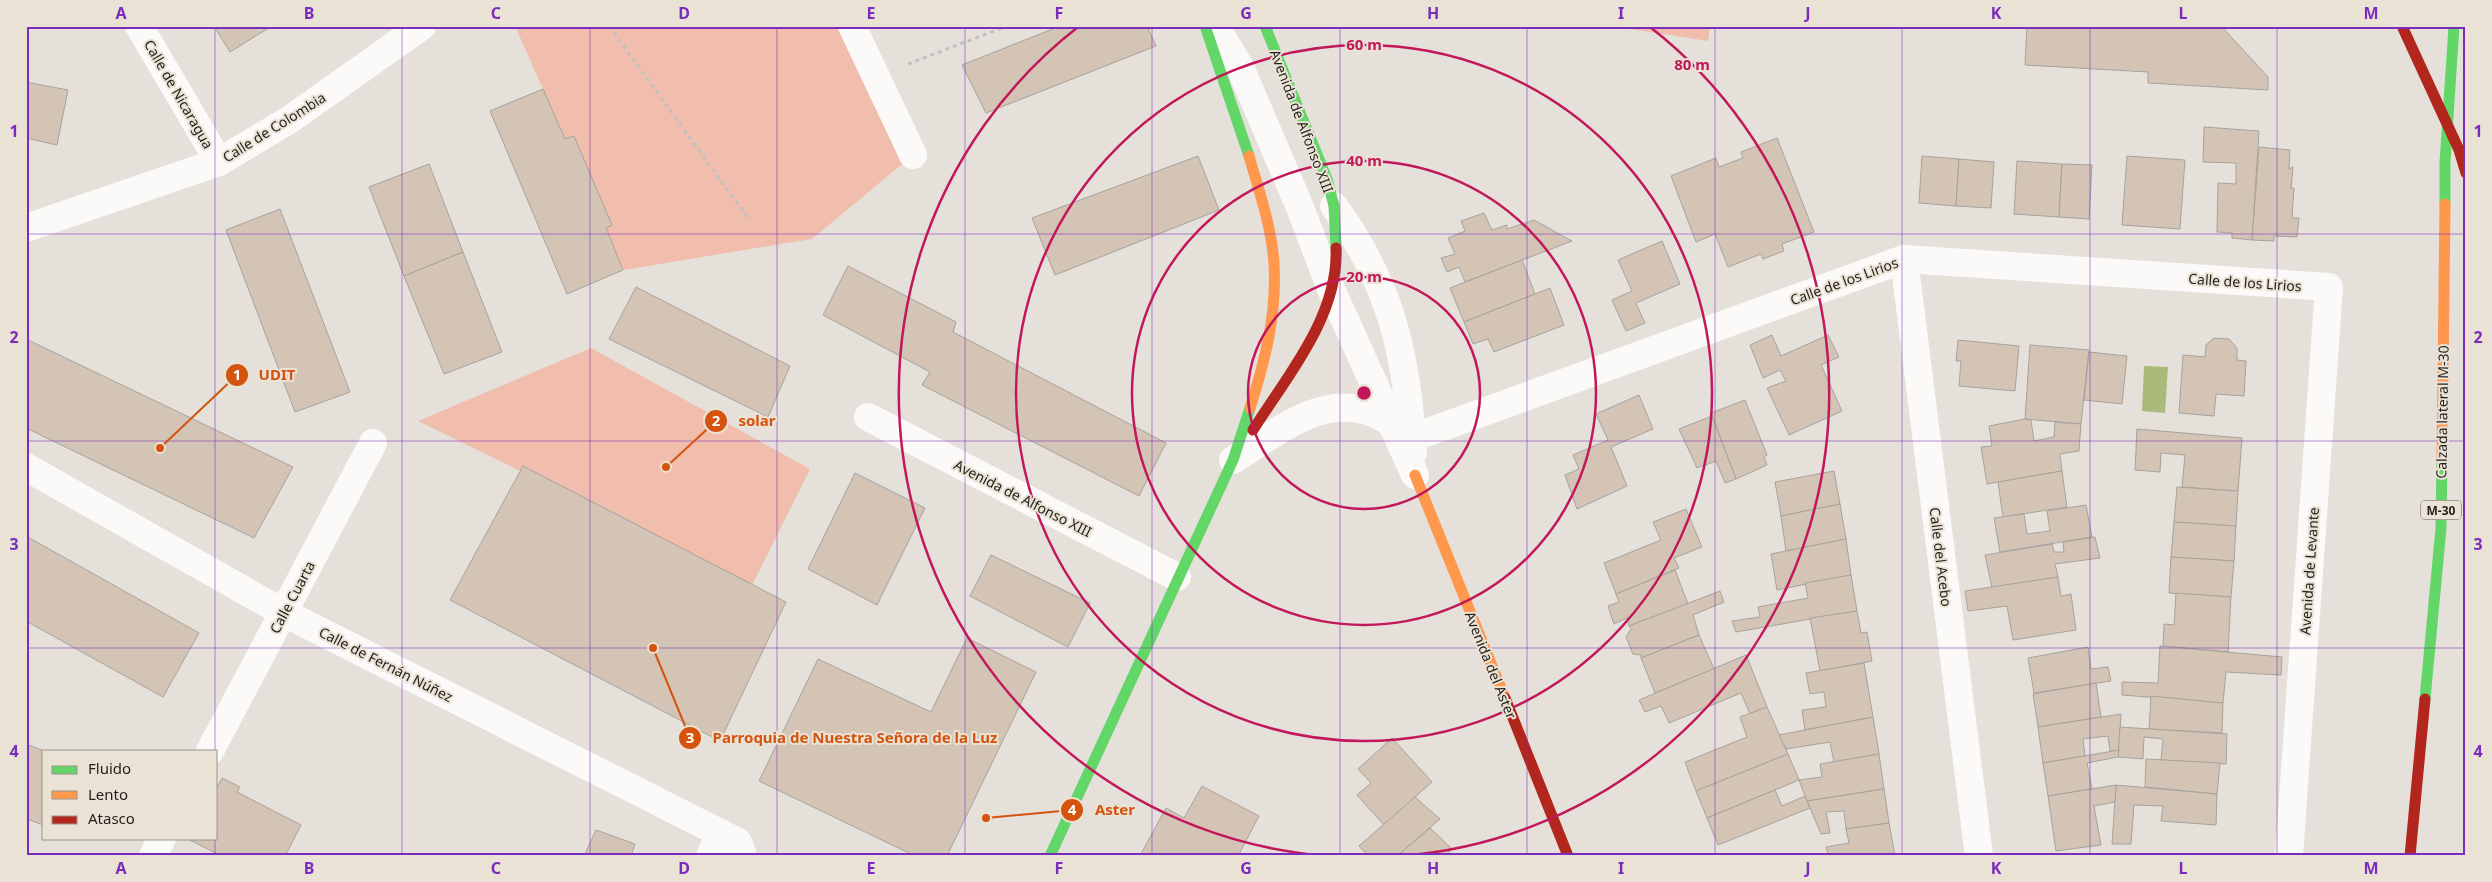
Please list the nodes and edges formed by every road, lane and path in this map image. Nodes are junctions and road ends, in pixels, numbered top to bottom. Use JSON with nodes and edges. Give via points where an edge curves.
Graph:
{"nodes":[{"id":1,"x":139,"y":26,"type":"edge"},
{"id":2,"x":422,"y":26,"type":"edge"},
{"id":3,"x":609,"y":26,"type":"edge"},
{"id":4,"x":852,"y":26,"type":"edge"},
{"id":5,"x":1006,"y":26,"type":"edge"},
{"id":6,"x":1205,"y":26,"type":"edge"},
{"id":7,"x":1215,"y":26,"type":"edge"},
{"id":8,"x":1264,"y":26,"type":"edge"},
{"id":9,"x":2402,"y":26,"type":"edge"},
{"id":10,"x":2454,"y":26,"type":"edge"},
{"id":11,"x":2441,"y":46,"type":"dead end"},
{"id":12,"x":875,"y":76,"type":"junction"},
{"id":13,"x":913,"y":155,"type":"dead end"},
{"id":14,"x":219,"y":162,"type":"junction"},
{"id":15,"x":2445,"y":162,"type":"junction"},
{"id":16,"x":2466,"y":173,"type":"edge"},
{"id":17,"x":1334,"y":206,"type":"junction"},
{"id":18,"x":748,"y":218,"type":"dead end"},
{"id":19,"x":26,"y":228,"type":"edge"},
{"id":20,"x":1904,"y":259,"type":"junction"},
{"id":21,"x":2329,"y":287,"type":"joint"},
{"id":22,"x":1331,"y":289,"type":"junction"},
{"id":23,"x":868,"y":417,"type":"dead end"},
{"id":24,"x":1402,"y":430,"type":"junction"},
{"id":25,"x":373,"y":442,"type":"dead end"},
{"id":26,"x":1233,"y":460,"type":"junction"},
{"id":27,"x":26,"y":467,"type":"edge"},
{"id":28,"x":1415,"y":475,"type":"joint"},
{"id":29,"x":1177,"y":577,"type":"junction"},
{"id":30,"x":284,"y":613,"type":"junction"},
{"id":31,"x":211,"y":750,"type":"edge"},
{"id":32,"x":161,"y":840,"type":"edge"},
{"id":33,"x":715,"y":844,"type":"edge"},
{"id":34,"x":153,"y":856,"type":"edge"},
{"id":35,"x":743,"y":856,"type":"edge"},
{"id":36,"x":1050,"y":856,"type":"edge"},
{"id":37,"x":1568,"y":856,"type":"edge"},
{"id":38,"x":1979,"y":856,"type":"edge"},
{"id":39,"x":2289,"y":856,"type":"edge"},
{"id":40,"x":2410,"y":856,"type":"edge"}],
"edges":[{"from":1,"to":14,"type":"street","name":"Calle de Nicaragua"},
{"from":2,"to":14,"type":"street","name":"Calle de Colombia","via":[[290,120]]},
{"from":3,"to":18,"type":"path"},
{"from":4,"to":12,"type":"street"},
{"from":5,"to":12,"type":"path"},
{"from":6,"to":26,"type":"main road","name":"Avenida de Alfonso XIII","via":[[1247,148],[1274,264],[1272,320],[1262,372]]},
{"from":7,"to":22,"type":"street","via":[[1240,67]]},
{"from":8,"to":17,"type":"main road","name":"Avenida de Alfonso XIII","via":[[1328,179]]},
{"from":9,"to":16,"type":"main road","via":[[2459,150]]},
{"from":10,"to":15,"type":"main road","name":"Calzada lateral M-30","number":"M-30"},
{"from":11,"to":15,"type":"main road"},
{"from":12,"to":13,"type":"street"},
{"from":14,"to":19,"type":"street","name":"Calle de Colombia"},
{"from":15,"to":40,"type":"main road","name":"Calzada lateral M-30","number":"M-30","via":[[2441,528]]},
{"from":17,"to":22,"type":"main road","name":"Avenida de Alfonso XIII","via":[[1336,252]]},
{"from":17,"to":24,"type":"street","via":[[1355,235],[1384,292],[1402,354]]},
{"from":20,"to":21,"type":"street","name":"Calle de los Lirios"},
{"from":20,"to":24,"type":"street","name":"Calle de los Lirios"},
{"from":20,"to":38,"type":"street","name":"Calle del Acebo"},
{"from":21,"to":39,"type":"street","name":"Avenida de Levante"},
{"from":22,"to":24,"type":"street"},
{"from":22,"to":26,"type":"main road","name":"Avenida de Alfonso XIII","via":[[1315,332]]},
{"from":23,"to":29,"type":"street","name":"Avenida de Alfonso XIII"},
{"from":24,"to":26,"type":"street","via":[[1367,410],[1342,407],[1293,422]]},
{"from":24,"to":28,"type":"street"},
{"from":25,"to":30,"type":"street","name":"Calle Cuarta"},
{"from":26,"to":29,"type":"main road","name":"Avenida de Alfonso XIII"},
{"from":27,"to":30,"type":"street","name":"Calle de Fernán Núñez"},
{"from":28,"to":37,"type":"main road","name":"Avenida del Aster"},
{"from":29,"to":36,"type":"main road","name":"Avenida de Alfonso XIII"},
{"from":30,"to":31,"type":"street","name":"Calle Cuarta"},
{"from":30,"to":33,"type":"street","name":"Calle de Fernán Núñez"},
{"from":32,"to":34,"type":"street"},
{"from":33,"to":35,"type":"street","name":"Calle de Fernán Núñez","via":[[738,842]]}]}
